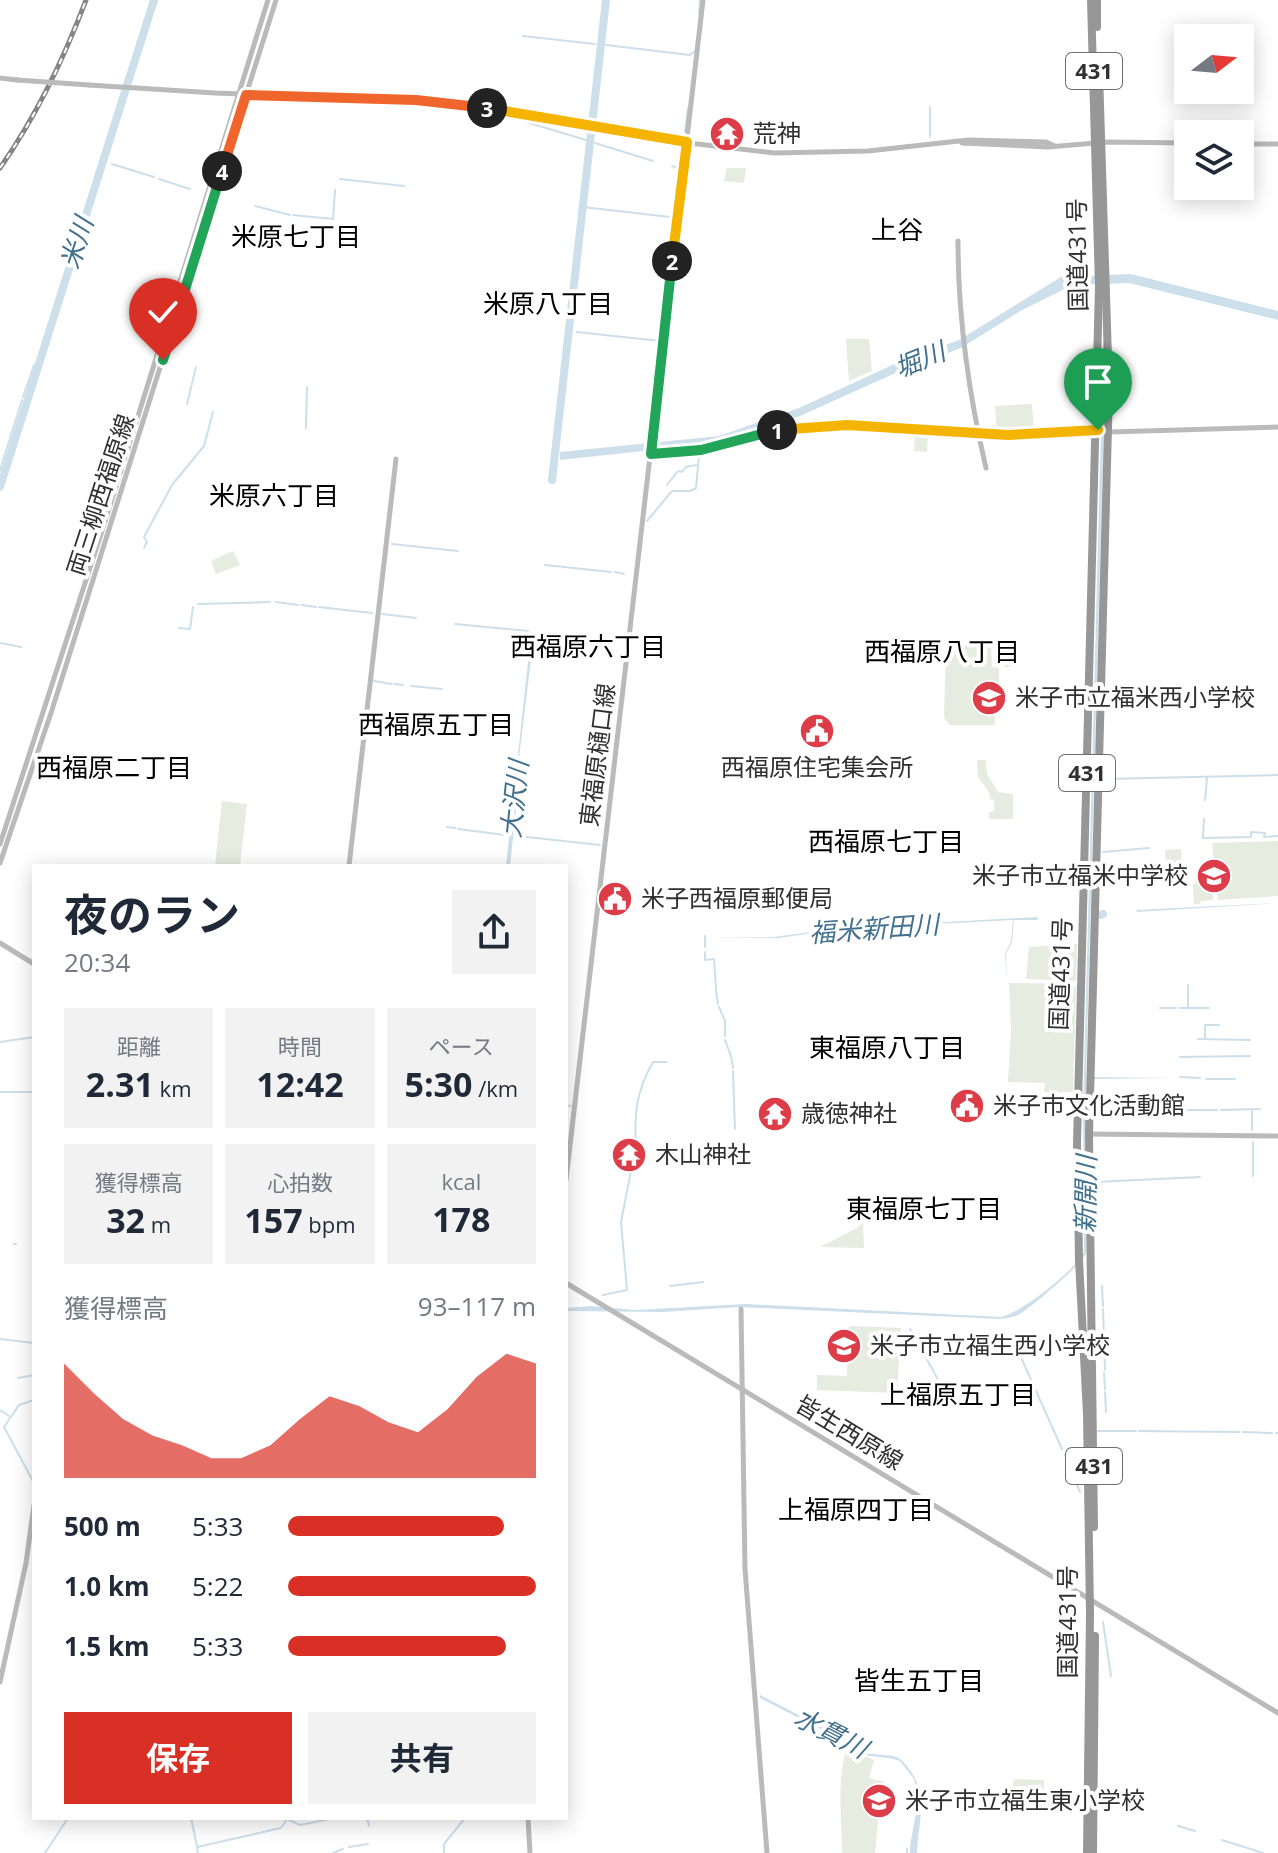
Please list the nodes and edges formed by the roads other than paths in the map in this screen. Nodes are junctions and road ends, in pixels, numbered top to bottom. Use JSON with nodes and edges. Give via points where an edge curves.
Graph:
{"nodes":[{"id":1,"x":268,"y":0,"type":"edge"},
{"id":2,"x":276,"y":0,"type":"edge"},
{"id":3,"x":703,"y":0,"type":"edge"},
{"id":4,"x":1094,"y":0,"type":"edge"},
{"id":5,"x":0,"y":78,"type":"edge"},
{"id":6,"x":239,"y":94,"type":"junction"},
{"id":7,"x":246,"y":95,"type":"junction"},
{"id":8,"x":687,"y":142,"type":"junction"},
{"id":9,"x":1098,"y":143,"type":"junction"},
{"id":10,"x":1174,"y":143,"type":"edge"},
{"id":11,"x":1254,"y":144,"type":"edge"},
{"id":12,"x":1278,"y":144,"type":"edge"},
{"id":13,"x":958,"y":241,"type":"dead end"},
{"id":14,"x":1278,"y":427,"type":"edge"},
{"id":15,"x":1102,"y":430,"type":"junction"},
{"id":16,"x":978,"y":433,"type":"junction"},
{"id":17,"x":651,"y":450,"type":"junction"},
{"id":18,"x":396,"y":459,"type":"dead end"},
{"id":19,"x":986,"y":468,"type":"dead end"},
{"id":20,"x":0,"y":844,"type":"edge"},
{"id":21,"x":0,"y":863,"type":"edge"},
{"id":22,"x":349,"y":864,"type":"edge"},
{"id":23,"x":0,"y":943,"type":"edge"},
{"id":24,"x":32,"y":963,"type":"edge"},
{"id":25,"x":1089,"y":1134,"type":"junction"},
{"id":26,"x":1278,"y":1136,"type":"edge"},
{"id":27,"x":568,"y":1163,"type":"edge"},
{"id":28,"x":568,"y":1284,"type":"edge"},
{"id":29,"x":741,"y":1309,"type":"dead end"},
{"id":30,"x":742,"y":1391,"type":"junction"},
{"id":31,"x":32,"y":1520,"type":"edge"},
{"id":32,"x":1092,"y":1601,"type":"junction"},
{"id":33,"x":0,"y":1682,"type":"edge"},
{"id":34,"x":1278,"y":1713,"type":"edge"},
{"id":35,"x":528,"y":1820,"type":"edge"},
{"id":36,"x":530,"y":1853,"type":"edge"},
{"id":37,"x":767,"y":1853,"type":"edge"},
{"id":38,"x":1087,"y":1853,"type":"edge"},
{"id":39,"x":1093,"y":1853,"type":"edge"}],
"edges":[{"from":1,"to":6,"type":"main road","name":"両三柳西福原線"},
{"from":2,"to":7,"type":"main road","name":"両三柳西福原線"},
{"from":3,"to":8,"type":"main road","name":"東福原樋口線"},
{"from":4,"to":9,"type":"highway","name":"国道431号","number":"431"},
{"from":5,"to":6,"type":"main road","bridge":true},
{"from":6,"to":7,"type":"main road"},
{"from":6,"to":20,"type":"main road","name":"両三柳西福原線"},
{"from":7,"to":8,"type":"main road","via":[[449,102]]},
{"from":7,"to":21,"type":"main road","name":"両三柳西福原線"},
{"from":8,"to":9,"type":"main road","via":[[824,154],[968,140]]},
{"from":8,"to":17,"type":"main road","name":"東福原樋口線"},
{"from":9,"to":10,"type":"main road"},
{"from":9,"to":15,"type":"highway","name":"国道431号","number":"431"},
{"from":11,"to":12,"type":"main road"},
{"from":13,"to":16,"type":"main road","via":[[958,286]]},
{"from":14,"to":15,"type":"main road"},
{"from":15,"to":16,"type":"main road"},
{"from":15,"to":25,"type":"highway","name":"国道431号","number":"431"},
{"from":15,"to":32,"type":"highway","name":"国道431号","number":"431","via":[[1077,1126]]},
{"from":16,"to":17,"type":"main road","via":[[847,425],[787,428],[701,450]]},
{"from":16,"to":19,"type":"main road"},
{"from":17,"to":27,"type":"main road","name":"東福原樋口線"},
{"from":18,"to":22,"type":"main road"},
{"from":23,"to":24,"type":"main road"},
{"from":25,"to":26,"type":"main road"},
{"from":25,"to":32,"type":"highway","name":"国道431号","number":"431"},
{"from":28,"to":30,"type":"main road","name":"皆生西原線"},
{"from":29,"to":30,"type":"main road"},
{"from":30,"to":32,"type":"main road","name":"皆生西原線"},
{"from":30,"to":37,"type":"main road","via":[[745,1569]]},
{"from":31,"to":33,"type":"main road"},
{"from":32,"to":34,"type":"main road","name":"皆生西原線"},
{"from":32,"to":38,"type":"highway","name":"国道431号","number":"431"},
{"from":32,"to":39,"type":"highway","name":"国道431号","number":"431"},
{"from":35,"to":36,"type":"main road"}]}
